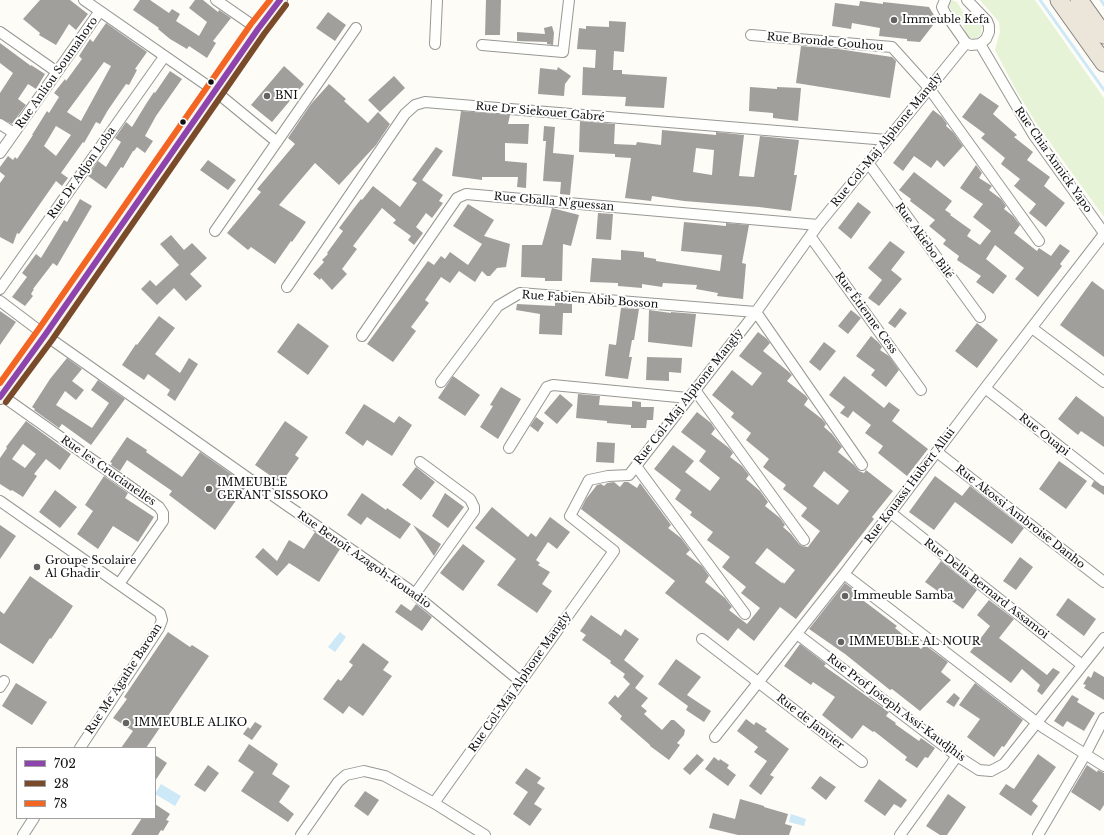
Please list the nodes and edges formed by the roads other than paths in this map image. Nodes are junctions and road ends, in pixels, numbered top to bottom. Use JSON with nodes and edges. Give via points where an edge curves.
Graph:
{"nodes":[{"id":1,"x":84,"y":0,"type":"edge"},
{"id":2,"x":216,"y":0,"type":"edge"},
{"id":3,"x":280,"y":0,"type":"edge"},
{"id":4,"x":437,"y":0,"type":"edge"},
{"id":5,"x":569,"y":0,"type":"edge"},
{"id":6,"x":945,"y":0,"type":"edge"},
{"id":7,"x":967,"y":0,"type":"edge"},
{"id":8,"x":1059,"y":0,"type":"edge"},
{"id":9,"x":1079,"y":0,"type":"edge"},
{"id":10,"x":100,"y":11,"type":"junction"},
{"id":11,"x":356,"y":28,"type":"dead end"},
{"id":12,"x":258,"y":29,"type":"junction"},
{"id":13,"x":0,"y":32,"type":"edge"},
{"id":14,"x":751,"y":35,"type":"dead end"},
{"id":15,"x":1104,"y":35,"type":"edge"},
{"id":16,"x":966,"y":43,"type":"junction"},
{"id":17,"x":435,"y":44,"type":"dead end"},
{"id":18,"x":980,"y":44,"type":"junction"},
{"id":19,"x":482,"y":45,"type":"dead end"},
{"id":20,"x":164,"y":57,"type":"junction"},
{"id":21,"x":1104,"y":63,"type":"edge"},
{"id":22,"x":57,"y":72,"type":"junction"},
{"id":23,"x":929,"y":88,"type":"junction"},
{"id":24,"x":215,"y":91,"type":"junction"},
{"id":25,"x":0,"y":124,"type":"edge"},
{"id":26,"x":14,"y":133,"type":"junction"},
{"id":27,"x":887,"y":140,"type":"junction"},
{"id":28,"x":277,"y":142,"type":"junction"},
{"id":29,"x":0,"y":153,"type":"edge"},
{"id":30,"x":869,"y":164,"type":"junction"},
{"id":31,"x":818,"y":225,"type":"junction"},
{"id":32,"x":215,"y":231,"type":"dead end"},
{"id":33,"x":1104,"y":233,"type":"edge"},
{"id":34,"x":810,"y":236,"type":"junction"},
{"id":35,"x":1039,"y":241,"type":"dead end"},
{"id":36,"x":287,"y":287,"type":"dead end"},
{"id":37,"x":0,"y":289,"type":"edge"},
{"id":38,"x":0,"y":300,"type":"edge"},
{"id":39,"x":756,"y":312,"type":"junction"},
{"id":40,"x":980,"y":317,"type":"dead end"},
{"id":41,"x":1032,"y":328,"type":"junction"},
{"id":42,"x":45,"y":334,"type":"junction"},
{"id":43,"x":362,"y":336,"type":"dead end"},
{"id":44,"x":441,"y":382,"type":"dead end"},
{"id":45,"x":1104,"y":382,"type":"edge"},
{"id":46,"x":985,"y":388,"type":"junction"},
{"id":47,"x":921,"y":390,"type":"dead end"},
{"id":48,"x":692,"y":394,"type":"junction"},
{"id":49,"x":1,"y":396,"type":"edge"},
{"id":50,"x":508,"y":448,"type":"dead end"},
{"id":51,"x":937,"y":452,"type":"junction"},
{"id":52,"x":420,"y":462,"type":"dead end"},
{"id":53,"x":862,"y":465,"type":"dead end"},
{"id":54,"x":636,"y":466,"type":"junction"},
{"id":55,"x":1104,"y":481,"type":"edge"},
{"id":56,"x":0,"y":501,"type":"edge"},
{"id":57,"x":891,"y":512,"type":"junction"},
{"id":58,"x":804,"y":540,"type":"dead end"},
{"id":59,"x":844,"y":574,"type":"junction"},
{"id":60,"x":1104,"y":582,"type":"edge"},
{"id":61,"x":119,"y":584,"type":"junction"},
{"id":62,"x":415,"y":594,"type":"junction"},
{"id":63,"x":745,"y":614,"type":"dead end"},
{"id":64,"x":797,"y":634,"type":"junction"},
{"id":65,"x":1104,"y":638,"type":"edge"},
{"id":66,"x":702,"y":639,"type":"dead end"},
{"id":67,"x":1082,"y":665,"type":"junction"},
{"id":68,"x":520,"y":681,"type":"junction"},
{"id":69,"x":758,"y":682,"type":"junction"},
{"id":70,"x":1104,"y":718,"type":"edge"},
{"id":71,"x":1036,"y":722,"type":"junction"},
{"id":72,"x":715,"y":738,"type":"dead end"},
{"id":73,"x":81,"y":747,"type":"edge"},
{"id":74,"x":1085,"y":755,"type":"junction"},
{"id":75,"x":957,"y":756,"type":"junction"},
{"id":76,"x":862,"y":762,"type":"dead end"},
{"id":77,"x":1104,"y":766,"type":"edge"},
{"id":78,"x":434,"y":803,"type":"junction"},
{"id":79,"x":33,"y":819,"type":"edge"},
{"id":80,"x":23,"y":835,"type":"edge"},
{"id":81,"x":301,"y":835,"type":"edge"},
{"id":82,"x":485,"y":835,"type":"edge"},
{"id":83,"x":900,"y":835,"type":"edge"},
{"id":84,"x":1038,"y":835,"type":"edge"}],
"edges":[{"from":1,"to":10,"type":"street"},
{"from":2,"to":12,"type":"street"},
{"from":3,"to":12,"type":"main road"},
{"from":4,"to":17,"type":"street"},
{"from":5,"to":19,"type":"street","via":[[563,52]]},
{"from":6,"to":16,"type":"street","via":[[942,7]]},
{"from":7,"to":18,"type":"street","via":[[990,26],[986,39]]},
{"from":8,"to":21,"type":"highway"},
{"from":9,"to":15,"type":"highway"},
{"from":10,"to":20,"type":"street"},
{"from":10,"to":22,"type":"street","name":"Rue Anliou Soumahoro"},
{"from":11,"to":28,"type":"street"},
{"from":12,"to":24,"type":"main road"},
{"from":13,"to":22,"type":"street"},
{"from":14,"to":23,"type":"street","name":"Rue Bronde Gouhou","via":[[892,47]]},
{"from":16,"to":18,"type":"street"},
{"from":16,"to":23,"type":"street","name":"Rue Col-Maj Alphone Mangly"},
{"from":18,"to":33,"type":"street","name":"Rue Chia Annick Yapo","via":[[1033,134]]},
{"from":20,"to":24,"type":"street"},
{"from":20,"to":37,"type":"street","name":"Rue Dr Adjon Loba"},
{"from":22,"to":26,"type":"street","name":"Rue Anliou Soumahoro"},
{"from":23,"to":27,"type":"street","name":"Rue Col-Maj Alphone Mangly"},
{"from":23,"to":35,"type":"street","name":"Rue Bronde Gouhou"},
{"from":24,"to":28,"type":"street"},
{"from":24,"to":42,"type":"main road"},
{"from":25,"to":26,"type":"street"},
{"from":26,"to":29,"type":"street","name":"Rue Anliou Soumahoro"},
{"from":27,"to":30,"type":"street","name":"Rue Col-Maj Alphone Mangly"},
{"from":27,"to":36,"type":"street","name":"Rue Dr Siekouet Gabré","via":[[425,102],[415,105],[405,114]]},
{"from":28,"to":32,"type":"street"},
{"from":30,"to":31,"type":"street","name":"Rue Col-Maj Alphone Mangly"},
{"from":30,"to":40,"type":"street","name":"Rue Akiebo Bilé"},
{"from":31,"to":34,"type":"street","name":"Rue Col-Maj Alphone Mangly"},
{"from":31,"to":43,"type":"street","name":"Rue Gballa N'guessan","via":[[466,194],[457,198]]},
{"from":33,"to":41,"type":"street","name":"Rue Kouassi Hubert Allui"},
{"from":34,"to":39,"type":"street","name":"Rue Col-Maj Alphone Mangly"},
{"from":34,"to":47,"type":"street","name":"Rue Étienne Cess"},
{"from":38,"to":42,"type":"street","name":"Rue Benoît Azagoh-Kouadio"},
{"from":39,"to":44,"type":"street","name":"Rue Fabien Abib Bosson","via":[[520,293],[498,306]]},
{"from":39,"to":48,"type":"street","name":"Rue Col-Maj Alphone Mangly"},
{"from":39,"to":53,"type":"street"},
{"from":41,"to":45,"type":"street"},
{"from":41,"to":46,"type":"street","name":"Rue Kouassi Hubert Allui"},
{"from":42,"to":49,"type":"main road"},
{"from":42,"to":62,"type":"street","name":"Rue Benoît Azagoh-Kouadio"},
{"from":46,"to":51,"type":"street","name":"Rue Kouassi Hubert Allui"},
{"from":46,"to":55,"type":"street","name":"Rue Ouapi"},
{"from":48,"to":50,"type":"street","via":[[553,386],[547,388]]},
{"from":48,"to":54,"type":"street","name":"Rue Col-Maj Alphone Mangly"},
{"from":48,"to":58,"type":"street"},
{"from":49,"to":61,"type":"street","name":"Rue les Crucianelles","via":[[159,507],[163,513],[163,520]]},
{"from":51,"to":57,"type":"street","name":"Rue Kouassi Hubert Allui"},
{"from":51,"to":60,"type":"street","name":"Rue Akossi Ambroise Danho"},
{"from":52,"to":62,"type":"street","via":[[470,499],[474,511]]},
{"from":54,"to":63,"type":"street"},
{"from":54,"to":68,"type":"street","name":"Rue Col-Maj Alphone Mangly","via":[[629,475],[589,480],[570,516],[614,551]]},
{"from":56,"to":61,"type":"street","name":"Rue Me Agathe Baroan"},
{"from":57,"to":59,"type":"street","name":"Rue Kouassi Hubert Allui"},
{"from":57,"to":67,"type":"street","name":"Rue Della Bernard Assamoi"},
{"from":59,"to":64,"type":"street","name":"Rue Kouassi Hubert Allui"},
{"from":59,"to":71,"type":"street"},
{"from":61,"to":73,"type":"street","name":"Rue Me Agathe Baroan","via":[[160,613],[162,620]]},
{"from":62,"to":68,"type":"street","name":"Rue Benoît Azagoh-Kouadio"},
{"from":64,"to":69,"type":"street","name":"Rue Kouassi Hubert Allui"},
{"from":64,"to":75,"type":"street","name":"Rue Prof Joseph Assi-Kaudjhis"},
{"from":65,"to":67,"type":"street","name":"Rue Prof Joseph Assi-Kaudjhis"},
{"from":66,"to":69,"type":"street","name":"Rue de Janvier"},
{"from":67,"to":71,"type":"street","name":"Rue Prof Joseph Assi-Kaudjhis"},
{"from":68,"to":78,"type":"street","name":"Rue Col-Maj Alphone Mangly"},
{"from":69,"to":72,"type":"street","name":"Rue Kouassi Hubert Allui"},
{"from":69,"to":76,"type":"street","name":"Rue de Janvier"},
{"from":70,"to":74,"type":"street"},
{"from":71,"to":74,"type":"street"},
{"from":71,"to":75,"type":"street","name":"Rue Prof Joseph Assi-Kaudjhis","via":[[1004,764],[991,771],[980,770]]},
{"from":74,"to":77,"type":"street"},
{"from":74,"to":84,"type":"street"},
{"from":75,"to":83,"type":"street"},
{"from":78,"to":81,"type":"street","via":[[385,776],[372,772],[354,772],[338,782]]},
{"from":78,"to":82,"type":"street"},
{"from":79,"to":80,"type":"street"}]}
